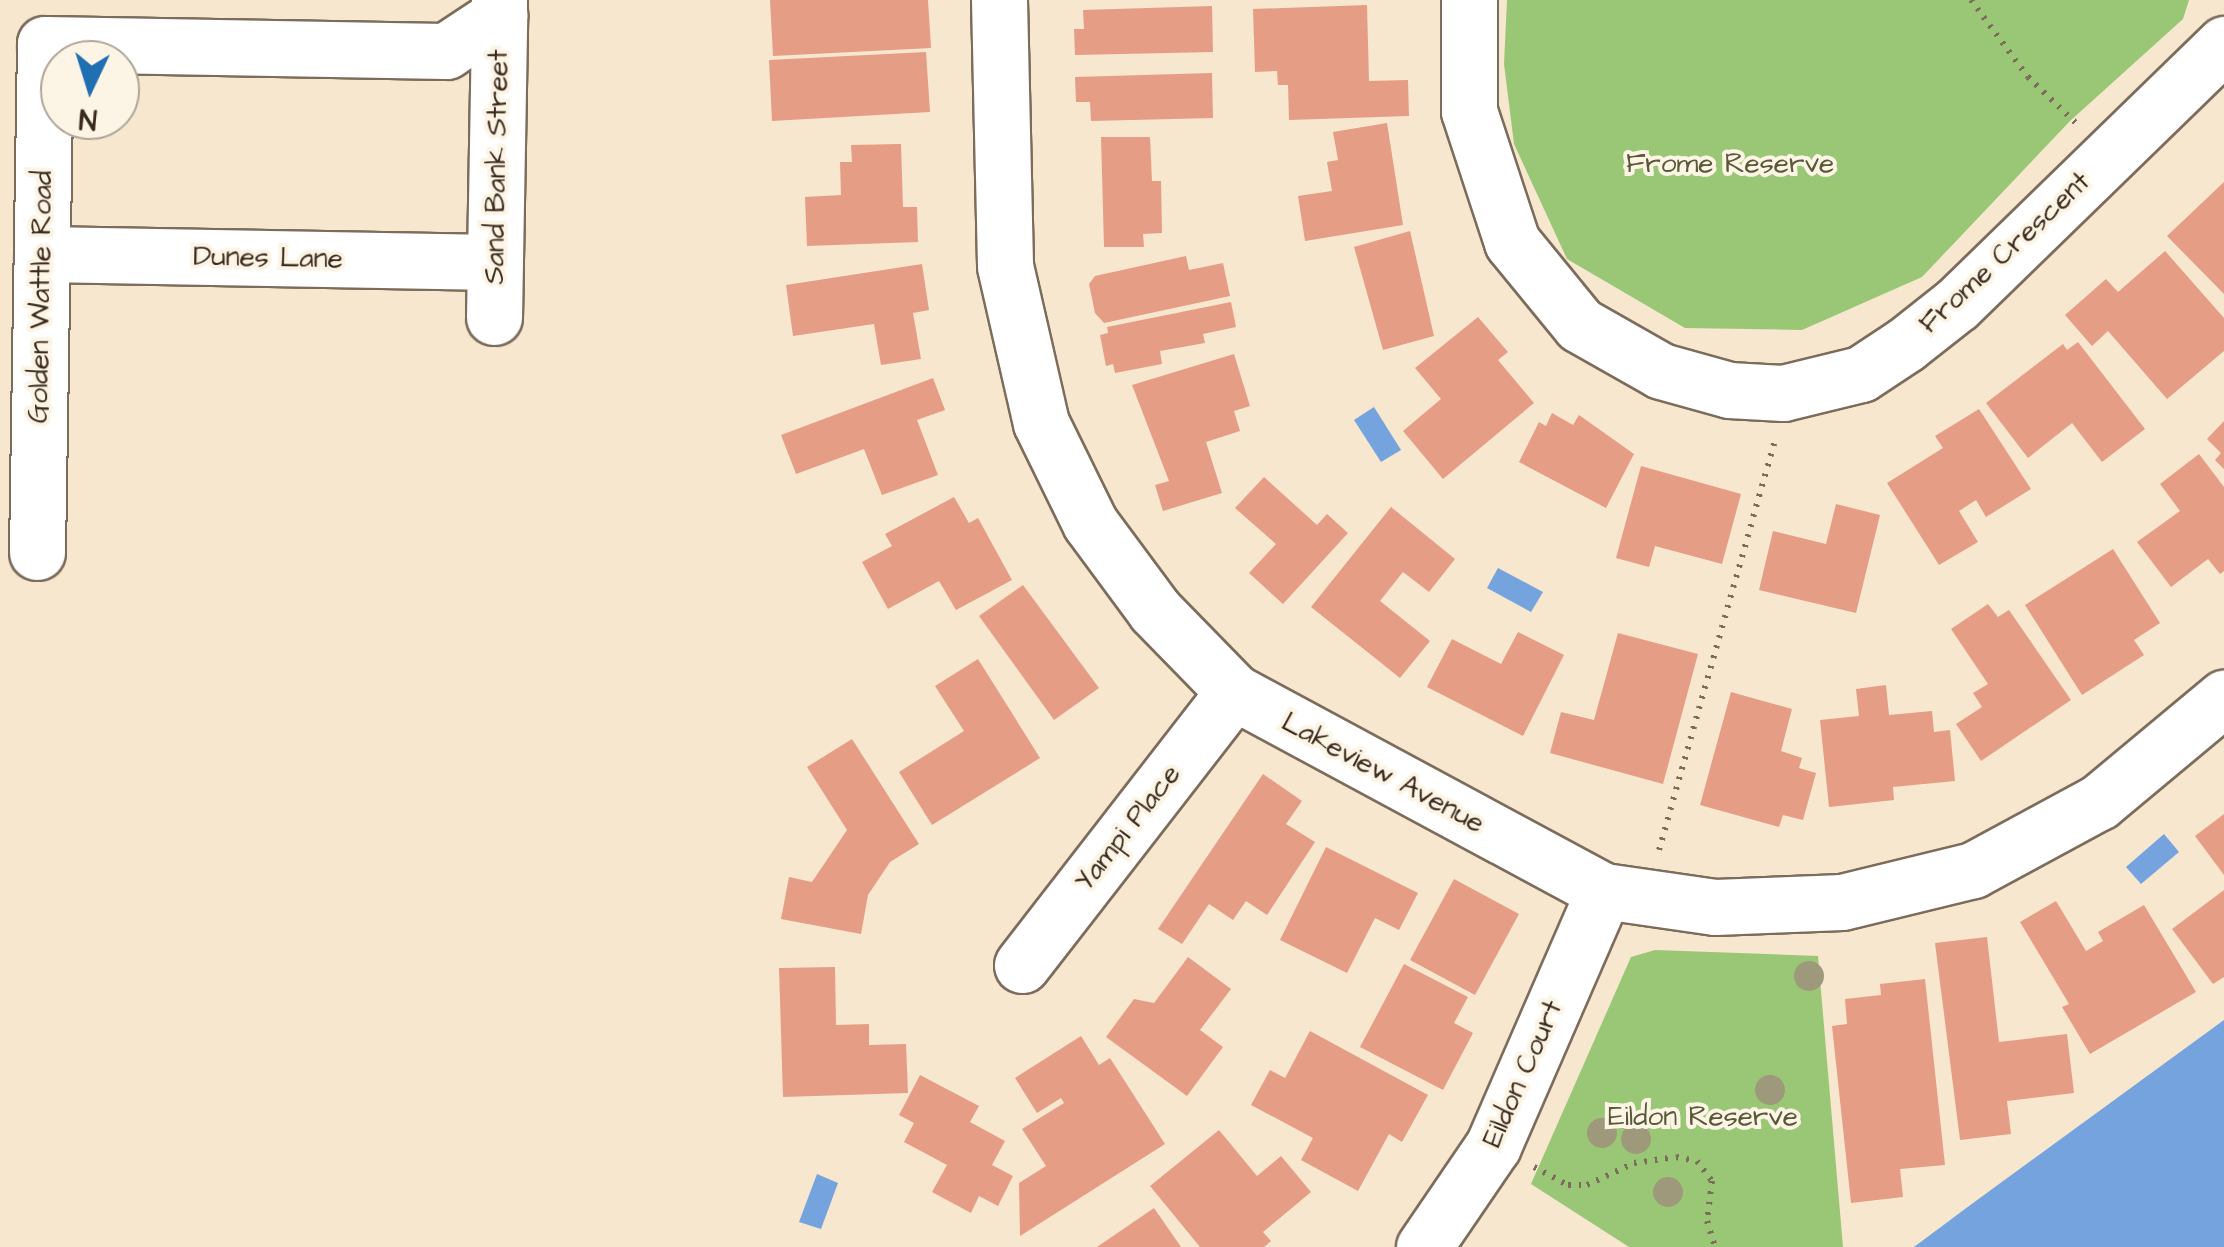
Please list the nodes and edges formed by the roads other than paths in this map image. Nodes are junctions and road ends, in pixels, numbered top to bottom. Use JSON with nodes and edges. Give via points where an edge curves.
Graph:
{"nodes":[{"id":1,"x":999,"y":0,"type":"edge"},
{"id":2,"x":1469,"y":0,"type":"edge"},
{"id":3,"x":499,"y":8,"type":"edge"},
{"id":4,"x":22,"y":44,"type":"edge"},
{"id":5,"x":2224,"y":44,"type":"edge"},
{"id":6,"x":42,"y":254,"type":"junction"},
{"id":7,"x":495,"y":262,"type":"junction"},
{"id":8,"x":494,"y":317,"type":"dead end"},
{"id":9,"x":19,"y":493,"type":"edge"},
{"id":10,"x":37,"y":552,"type":"dead end"},
{"id":11,"x":1234,"y":692,"type":"junction"},
{"id":12,"x":2224,"y":698,"type":"edge"},
{"id":13,"x":1624,"y":895,"type":"junction"},
{"id":14,"x":1022,"y":965,"type":"dead end"},
{"id":15,"x":1424,"y":1247,"type":"edge"}],
"edges":[{"from":1,"to":11,"type":"street","name":"Lakeview Avenue","via":[[1005,266],[1041,424],[1090,523],[1155,611]]},
{"from":2,"to":5,"type":"street","name":"Frome Crescent","via":[[1469,111],[1512,242],[1580,325],[1661,371],[1729,390],[1783,394],[1861,374],[1905,345],[1956,304]]},
{"from":3,"to":4,"type":"street","name":"Golden Wattle Road","via":[[446,52]]},
{"from":3,"to":7,"type":"street","name":"Sand Bank Street"},
{"from":4,"to":6,"type":"street","name":"Golden Wattle Road"},
{"from":6,"to":7,"type":"street","name":"Dunes Lane"},
{"from":6,"to":9,"type":"street","name":"Golden Wattle Road"},
{"from":7,"to":8,"type":"street","name":"Sand Bank Street"},
{"from":9,"to":10,"type":"street","name":"Golden Wattle Road"},
{"from":11,"to":13,"type":"street","name":"Lakeview Avenue"},
{"from":11,"to":14,"type":"street","name":"Yampi Place"},
{"from":12,"to":13,"type":"street","name":"Lakeview Avenue","via":[[2099,802],[1973,870],[1842,902],[1715,906]]},
{"from":13,"to":15,"type":"street","name":"Eildon Court","via":[[1493,1146]]}]}
